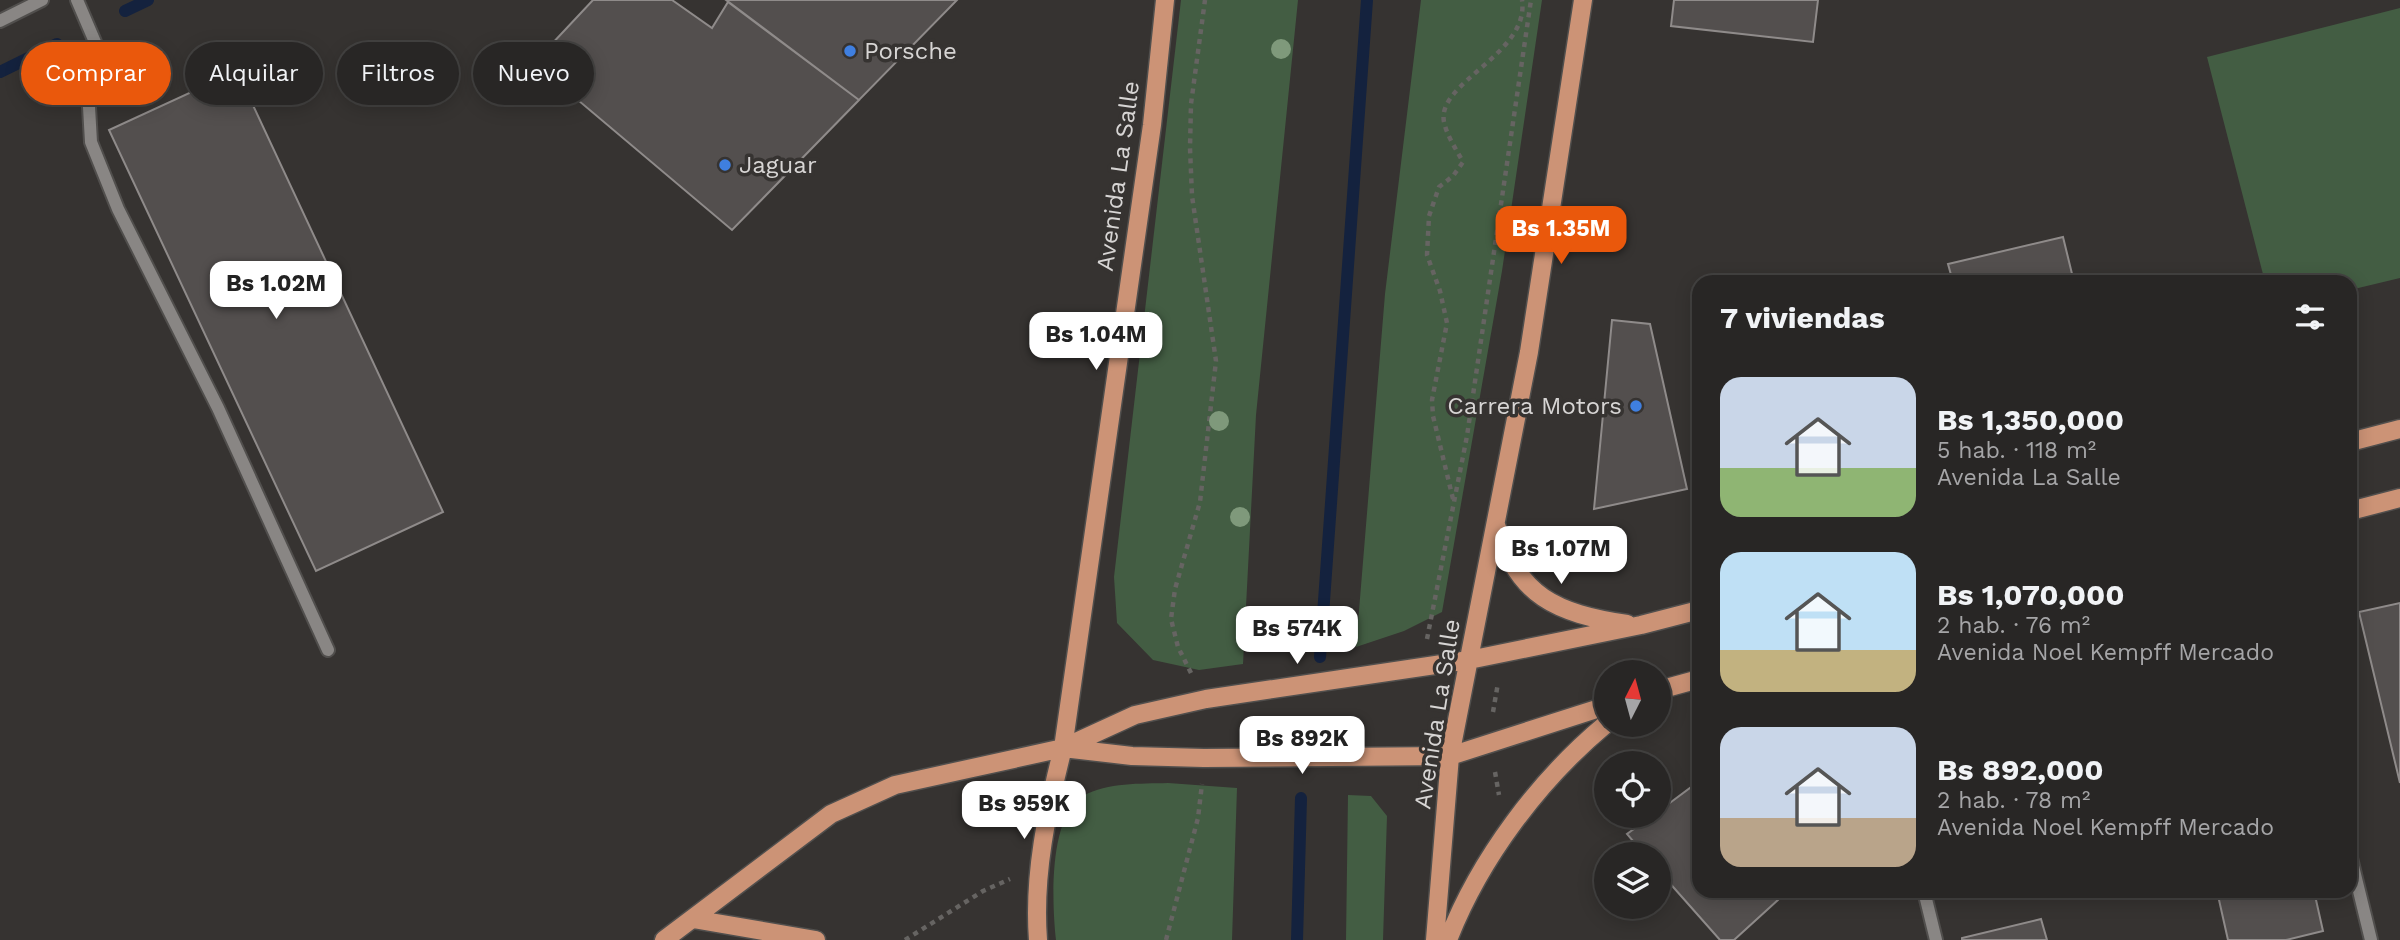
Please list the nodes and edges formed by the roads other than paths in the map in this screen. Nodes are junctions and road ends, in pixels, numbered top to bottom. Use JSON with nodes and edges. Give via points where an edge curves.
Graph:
{"nodes":[{"id":1,"x":42,"y":0,"type":"edge"},
{"id":2,"x":77,"y":0,"type":"edge"},
{"id":3,"x":1165,"y":0,"type":"edge"},
{"id":4,"x":1583,"y":0,"type":"edge"},
{"id":5,"x":0,"y":22,"type":"edge"},
{"id":6,"x":2400,"y":429,"type":"edge"},
{"id":7,"x":2357,"y":440,"type":"edge"},
{"id":8,"x":2400,"y":498,"type":"edge"},
{"id":9,"x":2357,"y":509,"type":"edge"},
{"id":10,"x":1496,"y":524,"type":"junction"},
{"id":11,"x":1692,"y":612,"type":"edge"},
{"id":12,"x":1641,"y":625,"type":"junction"},
{"id":13,"x":328,"y":650,"type":"dead end"},
{"id":14,"x":1469,"y":660,"type":"junction"},
{"id":15,"x":1692,"y":681,"type":"edge"},
{"id":16,"x":1671,"y":687,"type":"edge"},
{"id":17,"x":1594,"y":710,"type":"edge"},
{"id":18,"x":1594,"y":735,"type":"edge"},
{"id":19,"x":1063,"y":748,"type":"junction"},
{"id":20,"x":1450,"y":755,"type":"junction"},
{"id":21,"x":2357,"y":883,"type":"edge"},
{"id":22,"x":1926,"y":898,"type":"edge"},
{"id":23,"x":693,"y":919,"type":"junction"},
{"id":24,"x":664,"y":940,"type":"edge"},
{"id":25,"x":816,"y":940,"type":"edge"},
{"id":26,"x":1038,"y":940,"type":"edge"},
{"id":27,"x":1435,"y":940,"type":"edge"},
{"id":28,"x":1448,"y":940,"type":"edge"},
{"id":29,"x":1936,"y":940,"type":"edge"},
{"id":30,"x":2371,"y":940,"type":"edge"}],
"edges":[{"from":1,"to":5,"type":"street"},
{"from":2,"to":13,"type":"street","via":[[95,42],[91,142],[118,209],[218,408]]},
{"from":3,"to":19,"type":"main road","name":"Avenida La Salle","via":[[1152,125]]},
{"from":4,"to":10,"type":"main road","name":"Avenida La Salle"},
{"from":6,"to":7,"type":"main road"},
{"from":8,"to":9,"type":"main road"},
{"from":10,"to":12,"type":"main road","via":[[1520,579],[1550,602],[1588,618]]},
{"from":10,"to":14,"type":"main road","name":"Avenida La Salle"},
{"from":11,"to":12,"type":"main road"},
{"from":12,"to":14,"type":"main road"},
{"from":14,"to":19,"type":"main road","via":[[1211,698],[1135,715]]},
{"from":14,"to":20,"type":"main road","name":"Avenida La Salle"},
{"from":15,"to":16,"type":"main road"},
{"from":17,"to":20,"type":"main road"},
{"from":18,"to":28,"type":"main road","via":[[1530,803],[1472,889]]},
{"from":19,"to":20,"type":"main road","via":[[1132,756]]},
{"from":19,"to":23,"type":"main road","via":[[895,785],[831,814]]},
{"from":19,"to":26,"type":"main road","name":"Avenida La Salle","via":[[1047,813],[1038,880]]},
{"from":20,"to":27,"type":"main road","name":"Avenida La Salle"},
{"from":21,"to":30,"type":"street"},
{"from":22,"to":29,"type":"street"},
{"from":23,"to":24,"type":"main road"},
{"from":23,"to":25,"type":"main road"}]}
